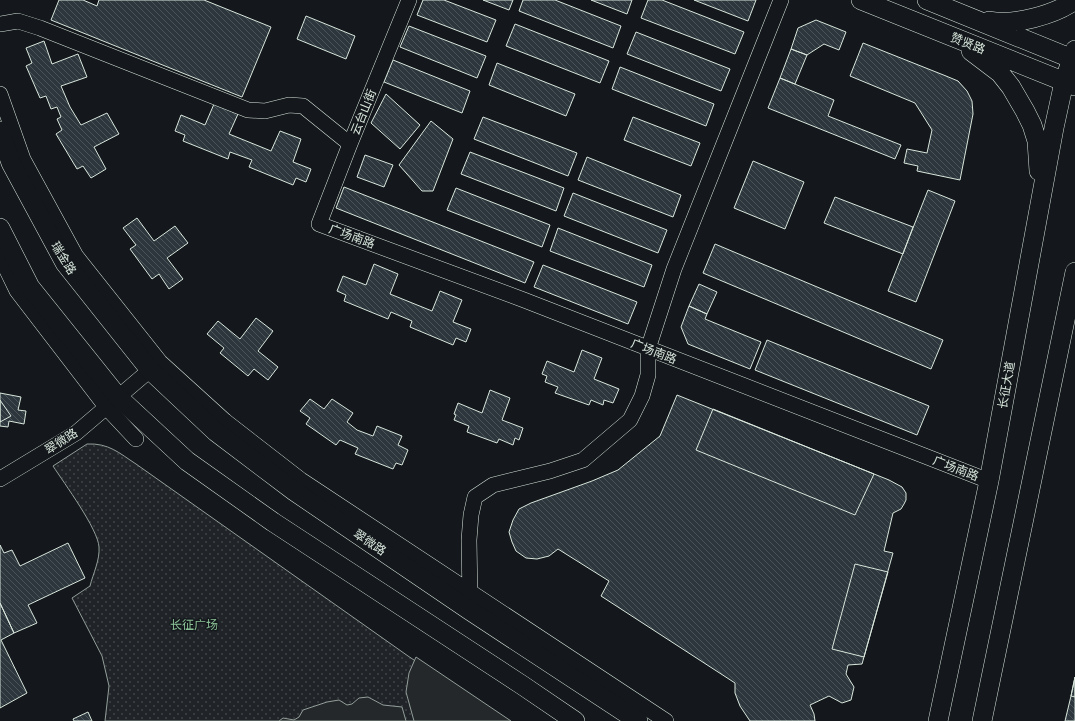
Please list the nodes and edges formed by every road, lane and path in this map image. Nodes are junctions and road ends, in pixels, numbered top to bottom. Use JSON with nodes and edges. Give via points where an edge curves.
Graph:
{"nodes":[{"id":1,"x":409,"y":0,"type":"edge"},
{"id":2,"x":781,"y":0,"type":"edge"},
{"id":3,"x":861,"y":0,"type":"edge"},
{"id":4,"x":927,"y":0,"type":"edge"},
{"id":5,"x":1075,"y":0,"type":"edge"},
{"id":6,"x":964,"y":16,"type":"junction"},
{"id":7,"x":0,"y":24,"type":"edge"},
{"id":8,"x":952,"y":37,"type":"junction"},
{"id":9,"x":1074,"y":56,"type":"edge"},
{"id":10,"x":1070,"y":84,"type":"edge"},
{"id":11,"x":0,"y":94,"type":"edge"},
{"id":12,"x":0,"y":131,"type":"edge"},
{"id":13,"x":350,"y":144,"type":"junction"},
{"id":14,"x":1042,"y":190,"type":"junction"},
{"id":15,"x":319,"y":224,"type":"joint"},
{"id":16,"x":0,"y":228,"type":"edge"},
{"id":17,"x":0,"y":256,"type":"edge"},
{"id":18,"x":1075,"y":272,"type":"edge"},
{"id":19,"x":648,"y":349,"type":"junction"},
{"id":20,"x":150,"y":370,"type":"junction"},
{"id":21,"x":112,"y":402,"type":"junction"},
{"id":22,"x":136,"y":439,"type":"dead end"},
{"id":23,"x":0,"y":479,"type":"edge"},
{"id":24,"x":989,"y":481,"type":"junction"},
{"id":25,"x":470,"y":591,"type":"junction"},
{"id":26,"x":469,"y":610,"type":"junction"},
{"id":27,"x":575,"y":721,"type":"edge"},
{"id":28,"x":638,"y":721,"type":"edge"},
{"id":29,"x":666,"y":721,"type":"edge"},
{"id":30,"x":938,"y":721,"type":"edge"},
{"id":31,"x":982,"y":721,"type":"edge"}],
"edges":[{"from":1,"to":13,"type":"street","name":"云台山街"},
{"from":2,"to":19,"type":"street","via":[[674,269]]},
{"from":3,"to":8,"type":"main road","name":"赞贤路"},
{"from":4,"to":6,"type":"main road","name":"赞贤路"},
{"from":5,"to":6,"type":"main road","via":[[1060,9],[1032,18],[997,23]]},
{"from":6,"to":9,"type":"main road","name":"赞贤路"},
{"from":7,"to":13,"type":"street","via":[[18,22],[40,28],[248,110],[265,111],[289,105],[303,106]]},
{"from":8,"to":10,"type":"main road","name":"赞贤路"},
{"from":8,"to":14,"type":"main road","via":[[1000,73],[1026,111],[1037,141]]},
{"from":9,"to":10,"type":"main road","name":"长征大道"},
{"from":10,"to":14,"type":"main road","name":"长征大道"},
{"from":11,"to":25,"type":"street","via":[[23,159],[76,256],[160,362],[224,421],[302,480]]},
{"from":12,"to":20,"type":"main road","name":"瑞金路","via":[[11,163],[65,263]]},
{"from":13,"to":15,"type":"street","name":"云台山街"},
{"from":14,"to":24,"type":"main road","name":"长征大道"},
{"from":15,"to":19,"type":"street","name":"广场南路"},
{"from":16,"to":21,"type":"main road","via":[[30,287]]},
{"from":17,"to":21,"type":"street","via":[[17,291]]},
{"from":18,"to":31,"type":"main road"},
{"from":19,"to":24,"type":"street","name":"广场南路"},
{"from":19,"to":25,"type":"street","via":[[648,375],[642,396],[630,420],[613,436],[583,460],[493,486],[475,497],[469,540]]},
{"from":20,"to":21,"type":"street","name":"翠微路"},
{"from":20,"to":26,"type":"main road","name":"翠微路","via":[[216,432],[288,486]]},
{"from":21,"to":22,"type":"street"},
{"from":21,"to":23,"type":"street","name":"翠微路","via":[[76,433]]},
{"from":21,"to":27,"type":"main road","via":[[187,461],[273,522]]},
{"from":24,"to":30,"type":"main road","name":"长征大道"},
{"from":25,"to":26,"type":"street"},
{"from":25,"to":29,"type":"street"},
{"from":26,"to":28,"type":"main road","name":"翠微路"}]}
